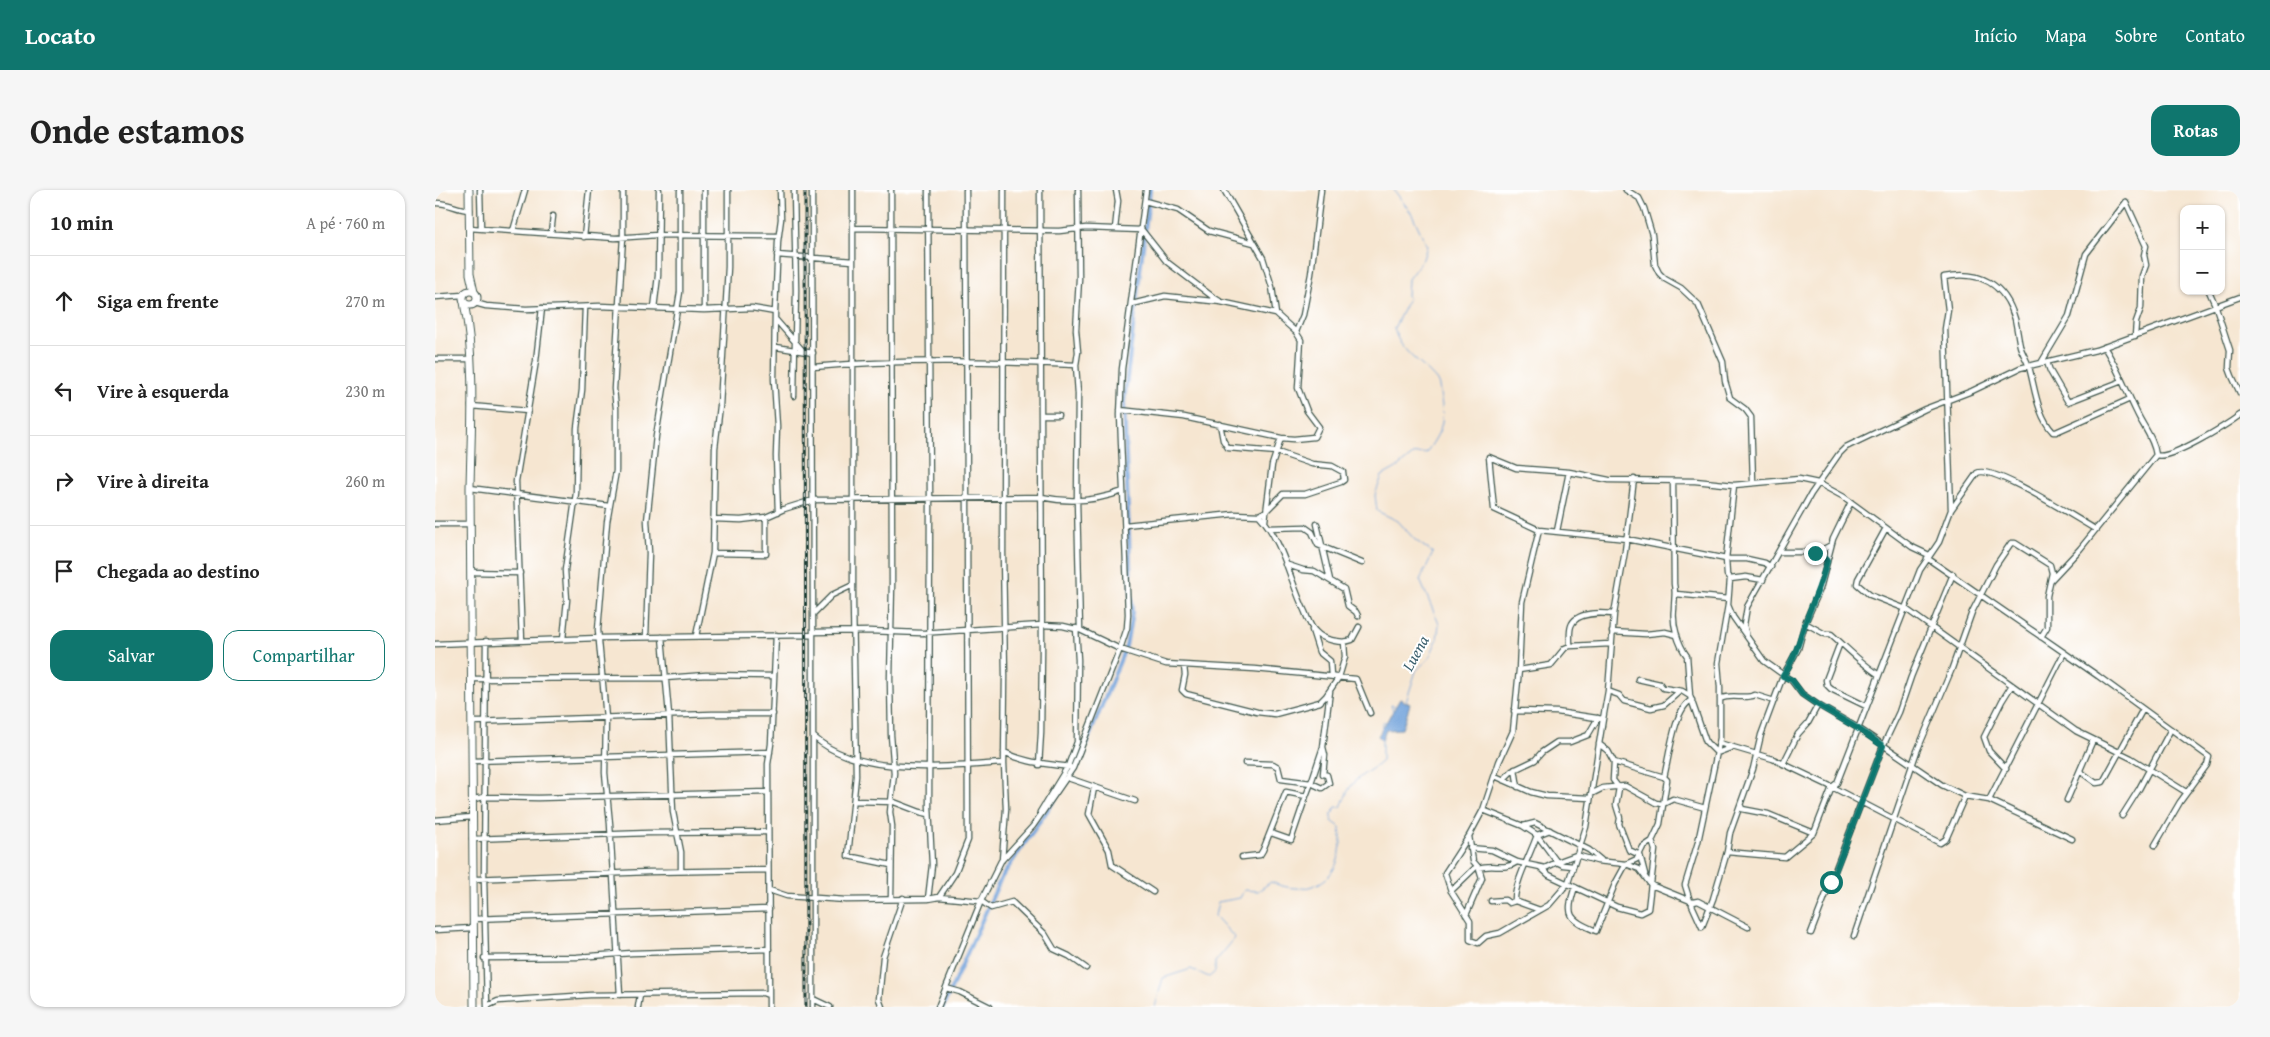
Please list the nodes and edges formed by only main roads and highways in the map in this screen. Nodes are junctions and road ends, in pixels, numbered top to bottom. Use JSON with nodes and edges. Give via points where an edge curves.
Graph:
{"nodes":[{"id":1,"x":469,"y":190,"type":"edge"},
{"id":2,"x":470,"y":274,"type":"junction"},
{"id":3,"x":474,"y":292,"type":"junction"},
{"id":4,"x":464,"y":298,"type":"junction"},
{"id":5,"x":474,"y":303,"type":"junction"},
{"id":6,"x":469,"y":328,"type":"junction"},
{"id":7,"x":475,"y":1007,"type":"edge"}],
"edges":[{"from":1,"to":2,"type":"main road"},
{"from":2,"to":3,"type":"main road"},
{"from":2,"to":4,"type":"main road"},
{"from":3,"to":4,"type":"main road","via":[[469,290]]},
{"from":3,"to":5,"type":"main road","via":[[477,297]]},
{"from":4,"to":5,"type":"main road"},
{"from":4,"to":6,"type":"main road"},
{"from":5,"to":6,"type":"main road"},
{"from":6,"to":7,"type":"main road"}]}
